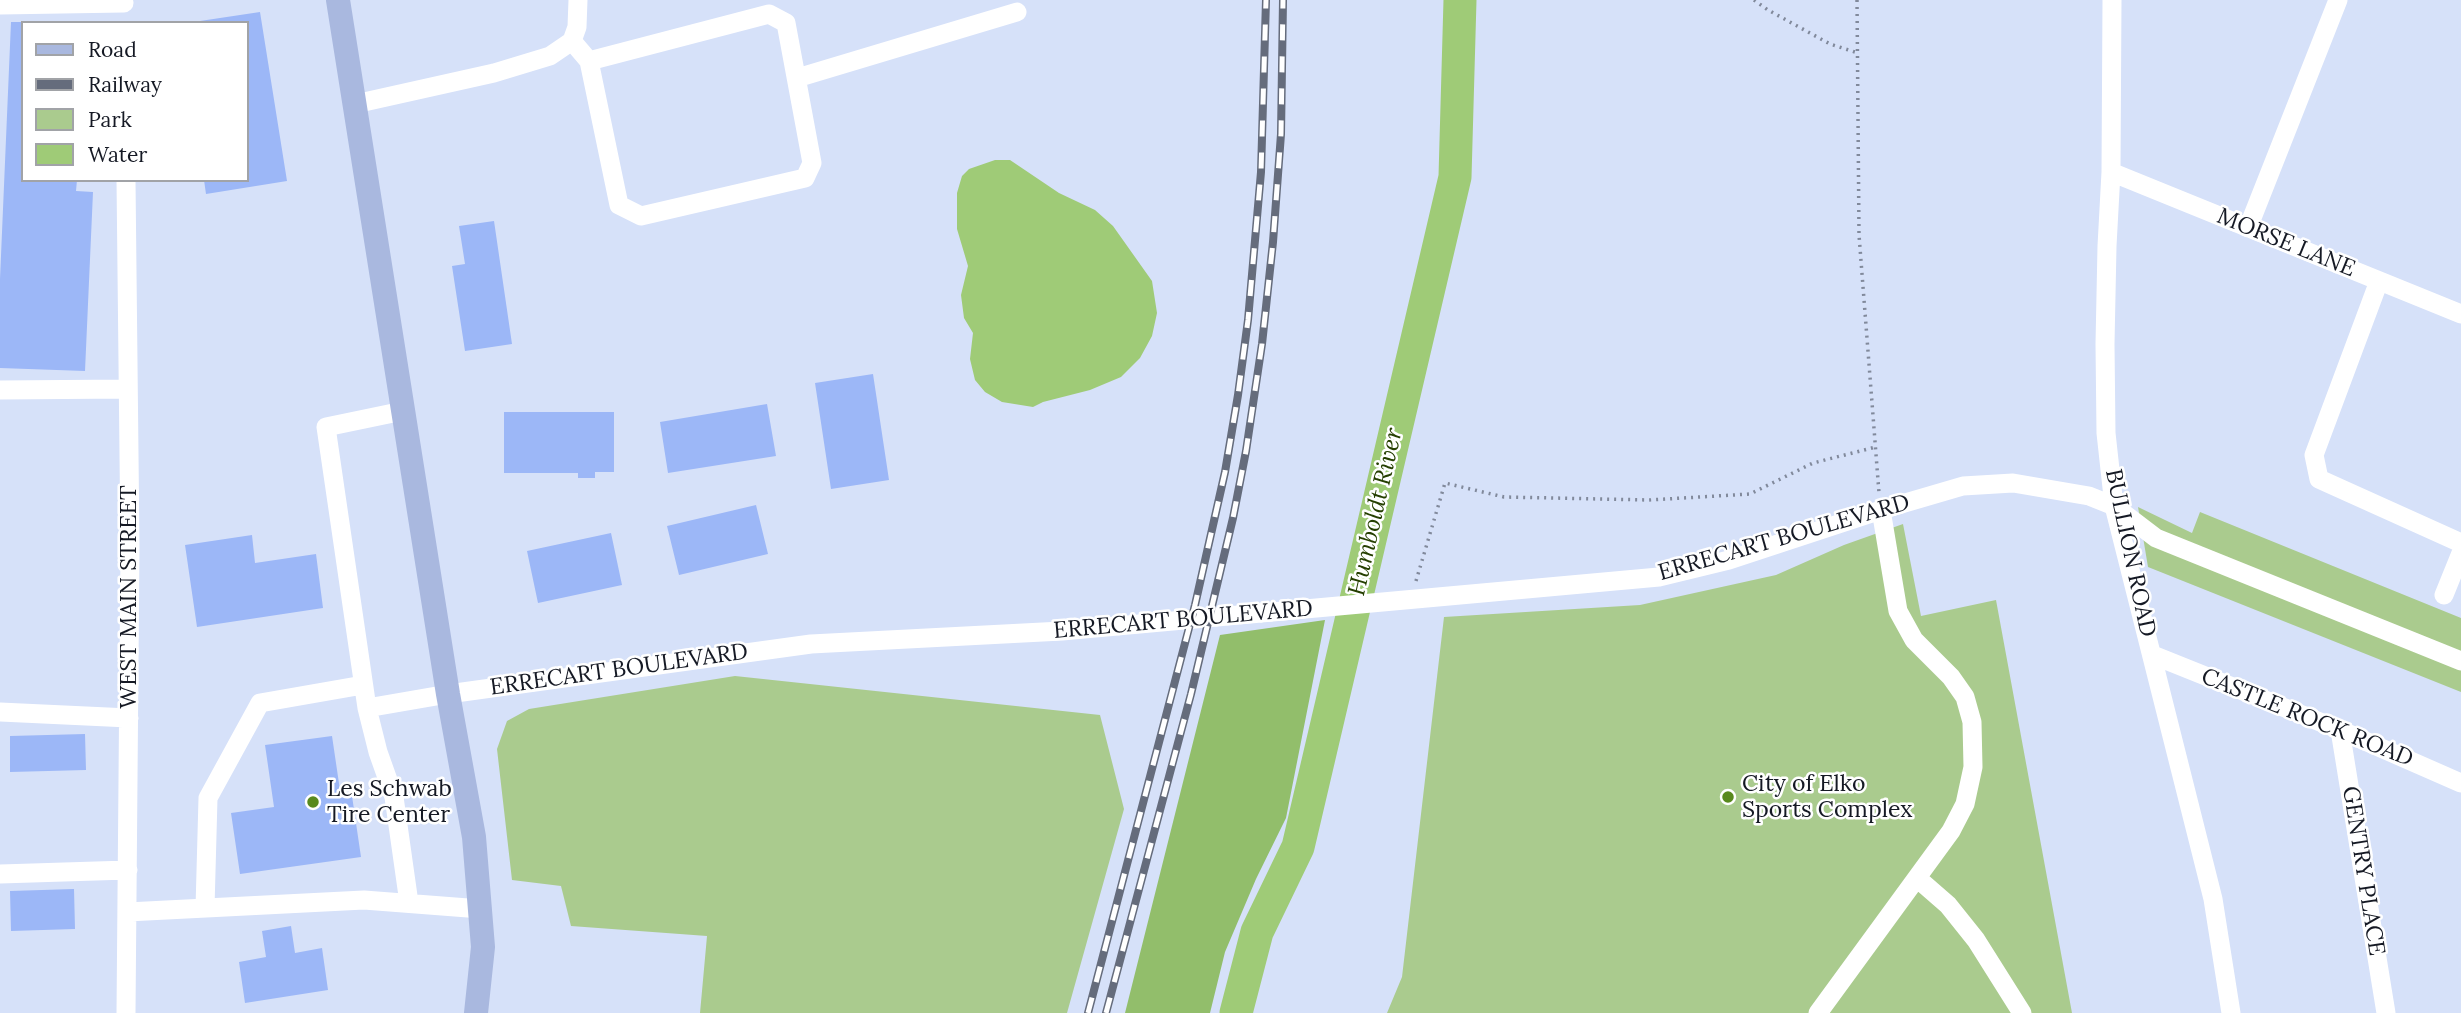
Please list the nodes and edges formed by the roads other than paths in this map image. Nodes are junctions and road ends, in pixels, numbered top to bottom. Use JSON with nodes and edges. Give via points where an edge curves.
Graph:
{"nodes":[{"id":1,"x":338,"y":0,"type":"edge"},
{"id":2,"x":578,"y":0,"type":"edge"},
{"id":3,"x":2112,"y":0,"type":"edge"},
{"id":4,"x":2338,"y":0,"type":"edge"},
{"id":5,"x":124,"y":1,"type":"edge"},
{"id":6,"x":0,"y":5,"type":"edge"},
{"id":7,"x":1017,"y":12,"type":"dead end"},
{"id":8,"x":124,"y":21,"type":"edge"},
{"id":9,"x":572,"y":41,"type":"junction"},
{"id":10,"x":589,"y":61,"type":"junction"},
{"id":11,"x":797,"y":78,"type":"junction"},
{"id":12,"x":355,"y":104,"type":"junction"},
{"id":13,"x":2111,"y":172,"type":"junction"},
{"id":14,"x":126,"y":182,"type":"edge"},
{"id":15,"x":2248,"y":228,"type":"junction"},
{"id":16,"x":2379,"y":281,"type":"junction"},
{"id":17,"x":2461,"y":314,"type":"edge"},
{"id":18,"x":128,"y":389,"type":"junction"},
{"id":19,"x":0,"y":390,"type":"edge"},
{"id":20,"x":403,"y":411,"type":"junction"},
{"id":21,"x":2114,"y":506,"type":"junction"},
{"id":22,"x":1881,"y":509,"type":"junction"},
{"id":23,"x":2461,"y":543,"type":"edge"},
{"id":24,"x":2461,"y":553,"type":"edge"},
{"id":25,"x":2444,"y":595,"type":"dead end"},
{"id":26,"x":2153,"y":655,"type":"junction"},
{"id":27,"x":2461,"y":661,"type":"edge"},
{"id":28,"x":363,"y":685,"type":"junction"},
{"id":29,"x":448,"y":694,"type":"junction"},
{"id":30,"x":367,"y":709,"type":"junction"},
{"id":31,"x":0,"y":712,"type":"edge"},
{"id":32,"x":130,"y":718,"type":"junction"},
{"id":33,"x":2340,"y":730,"type":"junction"},
{"id":34,"x":2461,"y":783,"type":"edge"},
{"id":35,"x":128,"y":870,"type":"junction"},
{"id":36,"x":0,"y":874,"type":"edge"},
{"id":37,"x":1917,"y":878,"type":"junction"},
{"id":38,"x":409,"y":903,"type":"junction"},
{"id":39,"x":205,"y":908,"type":"junction"},
{"id":40,"x":481,"y":909,"type":"junction"},
{"id":41,"x":127,"y":912,"type":"junction"},
{"id":42,"x":126,"y":1013,"type":"edge"},
{"id":43,"x":476,"y":1013,"type":"edge"},
{"id":44,"x":1818,"y":1013,"type":"edge"},
{"id":45,"x":2022,"y":1013,"type":"edge"},
{"id":46,"x":2231,"y":1013,"type":"edge"},
{"id":47,"x":2386,"y":1013,"type":"edge"}],
"edges":[{"from":1,"to":12,"type":"main road"},
{"from":2,"to":9,"type":"street"},
{"from":3,"to":13,"type":"street","name":"BULLION ROAD"},
{"from":4,"to":15,"type":"street"},
{"from":5,"to":6,"type":"street"},
{"from":5,"to":8,"type":"street"},
{"from":7,"to":11,"type":"street"},
{"from":9,"to":10,"type":"street"},
{"from":9,"to":12,"type":"street","via":[[550,57]]},
{"from":10,"to":11,"type":"street","via":[[769,14],[786,23]]},
{"from":10,"to":11,"type":"street","via":[[619,205],[641,216],[805,178],[813,163]]},
{"from":12,"to":20,"type":"main road"},
{"from":13,"to":15,"type":"street","name":"MORSE LANE"},
{"from":13,"to":21,"type":"street","name":"BULLION ROAD","via":[[2106,433]]},
{"from":14,"to":18,"type":"street","name":"WEST MAIN STREET"},
{"from":15,"to":16,"type":"street","name":"MORSE LANE"},
{"from":16,"to":17,"type":"street","name":"MORSE LANE"},
{"from":16,"to":23,"type":"street","via":[[2314,455],[2319,479]]},
{"from":18,"to":19,"type":"street"},
{"from":18,"to":32,"type":"street","name":"WEST MAIN STREET"},
{"from":20,"to":28,"type":"street","via":[[326,427]]},
{"from":20,"to":29,"type":"main road"},
{"from":21,"to":22,"type":"street","name":"ERRECART BOULEVARD","via":[[2090,496],[2013,482],[1963,486]]},
{"from":21,"to":26,"type":"street","name":"BULLION ROAD"},
{"from":21,"to":27,"type":"street","name":"ERRECART BOULEVARD","via":[[2156,538]]},
{"from":22,"to":29,"type":"street","name":"ERRECART BOULEVARD","via":[[1729,560],[1659,577],[1062,631],[811,644]]},
{"from":22,"to":37,"type":"street","via":[[1901,620],[1924,653],[1959,687],[1969,707],[1974,740],[1971,780],[1960,815]]},
{"from":24,"to":25,"type":"street"},
{"from":26,"to":33,"type":"street","name":"CASTLE ROCK ROAD"},
{"from":26,"to":46,"type":"street","name":"BULLION ROAD","via":[[2213,899]]},
{"from":28,"to":30,"type":"street"},
{"from":28,"to":39,"type":"street","via":[[260,703],[208,798]]},
{"from":29,"to":30,"type":"street","name":"ERRECART BOULEVARD"},
{"from":29,"to":40,"type":"main road","via":[[474,836]]},
{"from":30,"to":38,"type":"street","via":[[394,797]]},
{"from":31,"to":32,"type":"street"},
{"from":32,"to":35,"type":"street","name":"WEST MAIN STREET"},
{"from":33,"to":34,"type":"street","name":"CASTLE ROCK ROAD"},
{"from":33,"to":47,"type":"street","name":"GENTRY PLACE"},
{"from":35,"to":36,"type":"street"},
{"from":35,"to":41,"type":"street","name":"WEST MAIN STREET"},
{"from":37,"to":44,"type":"street"},
{"from":37,"to":45,"type":"street","via":[[1948,905],[1976,940]]},
{"from":38,"to":39,"type":"street","via":[[364,900]]},
{"from":38,"to":40,"type":"street"},
{"from":39,"to":41,"type":"street"},
{"from":40,"to":43,"type":"main road","via":[[483,947]]},
{"from":41,"to":42,"type":"street","name":"WEST MAIN STREET"}]}
